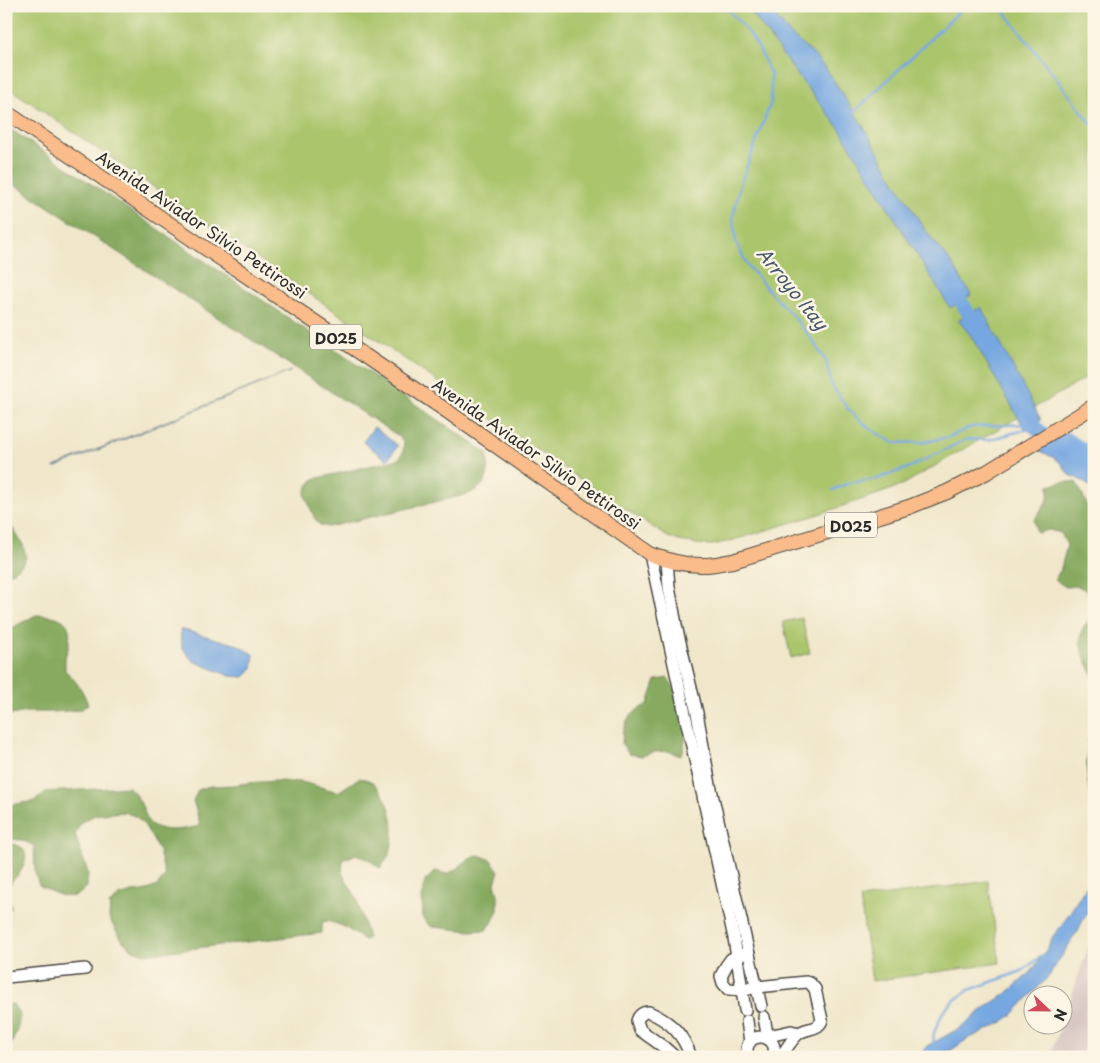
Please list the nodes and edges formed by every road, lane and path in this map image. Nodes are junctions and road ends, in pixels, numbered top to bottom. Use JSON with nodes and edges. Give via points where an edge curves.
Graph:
{"nodes":[{"id":1,"x":6,"y":112,"type":"edge"},
{"id":2,"x":1094,"y":406,"type":"edge"},
{"id":3,"x":650,"y":554,"type":"junction"},
{"id":4,"x":667,"y":560,"type":"junction"},
{"id":5,"x":714,"y":822,"type":"junction"},
{"id":6,"x":749,"y":952,"type":"junction"},
{"id":7,"x":737,"y":956,"type":"junction"},
{"id":8,"x":86,"y":969,"type":"dead end"},
{"id":9,"x":6,"y":977,"type":"edge"},
{"id":10,"x":757,"y":987,"type":"junction"},
{"id":11,"x":742,"y":990,"type":"junction"},
{"id":12,"x":799,"y":1033,"type":"junction"},
{"id":13,"x":769,"y":1040,"type":"junction"},
{"id":14,"x":750,"y":1042,"type":"junction"},
{"id":15,"x":775,"y":1056,"type":"edge"},
{"id":16,"x":675,"y":1057,"type":"edge"},
{"id":17,"x":691,"y":1057,"type":"edge"},
{"id":18,"x":748,"y":1057,"type":"edge"}],
"edges":[{"from":1,"to":3,"type":"main road","name":"Avenida Aviador Silvio Pettirossi","number":"D025","via":[[447,411]]},
{"from":2,"to":4,"type":"main road","name":"Avenida Aviador Silvio Pettirossi","number":"D025","via":[[987,472],[909,507],[733,561],[705,565]]},
{"from":3,"to":4,"type":"main road","name":"Avenida Aviador Silvio Pettirossi","number":"D025"},
{"from":3,"to":5,"type":"street"},
{"from":4,"to":5,"type":"street","via":[[669,587],[710,785]]},
{"from":5,"to":6,"type":"street"},
{"from":5,"to":7,"type":"street"},
{"from":6,"to":7,"type":"street"},
{"from":6,"to":10,"type":"street"},
{"from":7,"to":11,"type":"street"},
{"from":7,"to":11,"type":"street","via":[[726,966],[721,976],[722,983],[728,989]]},
{"from":8,"to":9,"type":"street"},
{"from":10,"to":11,"type":"street"},
{"from":10,"to":12,"type":"street","via":[[806,982],[813,985],[822,1020],[817,1027]]},
{"from":10,"to":13,"type":"street"},
{"from":11,"to":14,"type":"street"},
{"from":12,"to":13,"type":"street","via":[[791,1031],[773,1035]]},
{"from":12,"to":15,"type":"street"},
{"from":13,"to":14,"type":"street","via":[[764,1037]]},
{"from":13,"to":15,"type":"street","via":[[775,1048]]},
{"from":14,"to":18,"type":"street"},
{"from":16,"to":17,"type":"street","via":[[640,1030],[638,1017],[646,1012],[654,1014],[680,1034]]}]}
